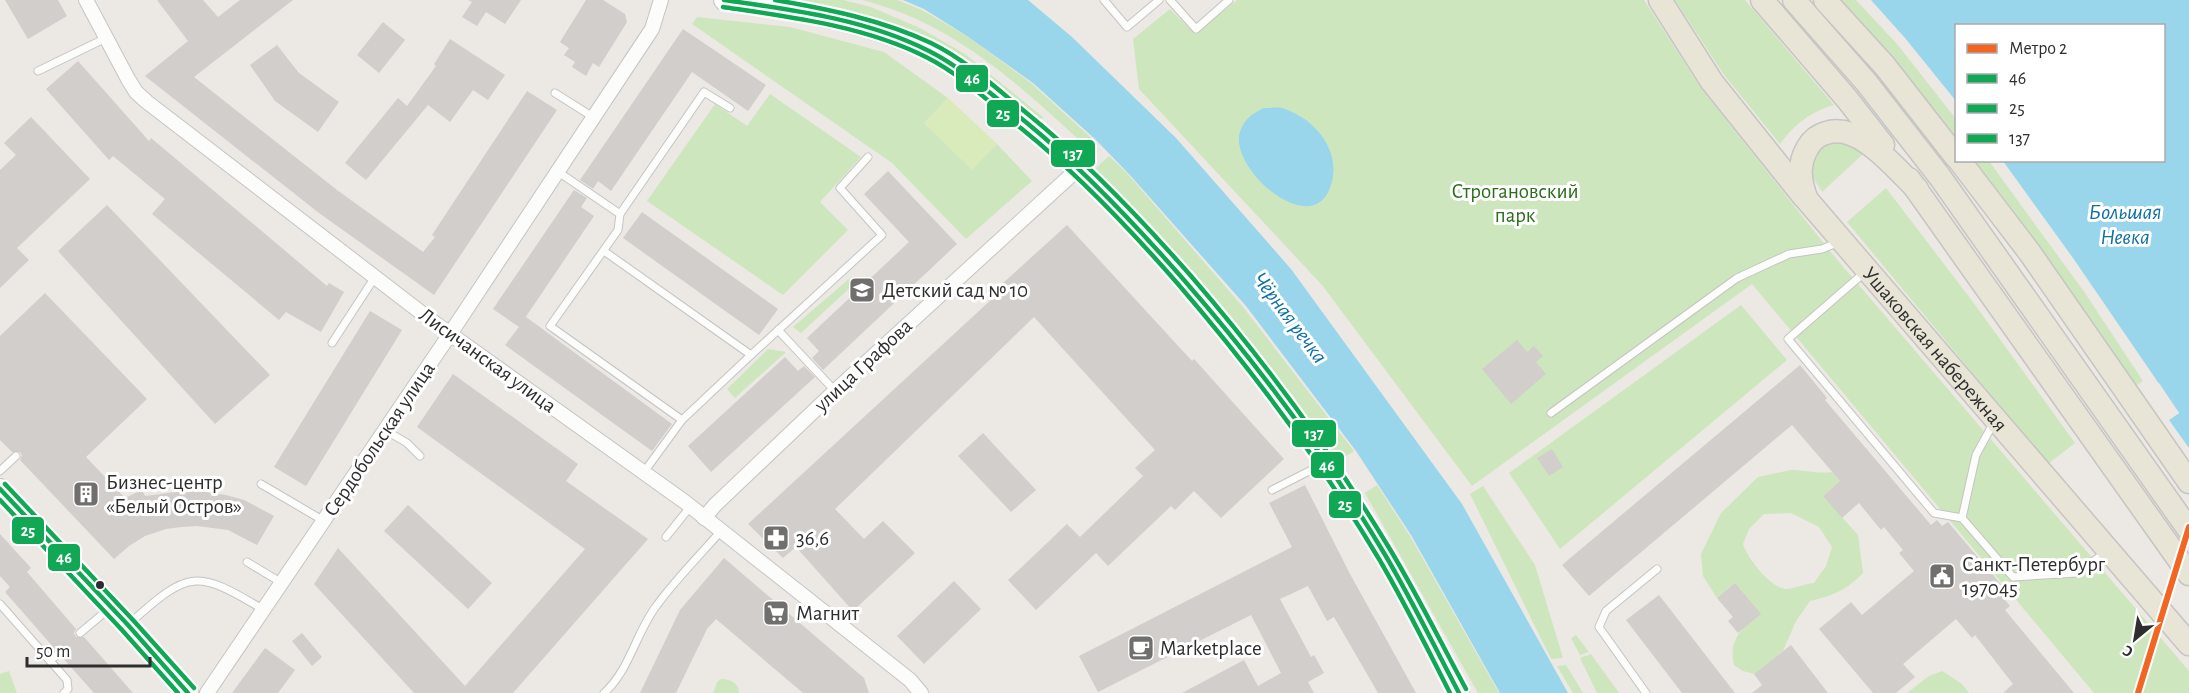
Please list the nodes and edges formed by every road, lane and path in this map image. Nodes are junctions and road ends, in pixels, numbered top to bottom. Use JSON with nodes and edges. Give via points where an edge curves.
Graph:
{"nodes":[{"id":1,"x":86,"y":0,"type":"edge"},
{"id":2,"x":661,"y":0,"type":"edge"},
{"id":3,"x":724,"y":0,"type":"edge"},
{"id":4,"x":1104,"y":0,"type":"edge"},
{"id":5,"x":1159,"y":0,"type":"edge"},
{"id":6,"x":1170,"y":0,"type":"edge"},
{"id":7,"x":1229,"y":0,"type":"edge"},
{"id":8,"x":1660,"y":0,"type":"edge"},
{"id":9,"x":1762,"y":0,"type":"edge"},
{"id":10,"x":1794,"y":0,"type":"edge"},
{"id":11,"x":1825,"y":0,"type":"edge"},
{"id":12,"x":106,"y":38,"type":"junction"},
{"id":13,"x":38,"y":71,"type":"dead end"},
{"id":14,"x":555,"y":93,"type":"dead end"},
{"id":15,"x":730,"y":108,"type":"dead end"},
{"id":16,"x":594,"y":117,"type":"junction"},
{"id":17,"x":1955,"y":155,"type":"edge"},
{"id":18,"x":868,"y":157,"type":"dead end"},
{"id":19,"x":1960,"y":162,"type":"edge"},
{"id":20,"x":1079,"y":168,"type":"junction"},
{"id":21,"x":557,"y":171,"type":"junction"},
{"id":22,"x":1917,"y":189,"type":"junction"},
{"id":23,"x":1807,"y":200,"type":"junction"},
{"id":24,"x":620,"y":213,"type":"junction"},
{"id":25,"x":1842,"y":241,"type":"junction"},
{"id":26,"x":604,"y":250,"type":"junction"},
{"id":27,"x":1867,"y":271,"type":"junction"},
{"id":28,"x":375,"y":277,"type":"junction"},
{"id":29,"x":778,"y":330,"type":"junction"},
{"id":30,"x":450,"y":334,"type":"junction"},
{"id":31,"x":332,"y":343,"type":"dead end"},
{"id":32,"x":751,"y":355,"type":"junction"},
{"id":33,"x":835,"y":391,"type":"junction"},
{"id":34,"x":1551,"y":413,"type":"dead end"},
{"id":35,"x":682,"y":420,"type":"junction"},
{"id":36,"x":1996,"y":420,"type":"junction"},
{"id":37,"x":385,"y":430,"type":"junction"},
{"id":38,"x":16,"y":456,"type":"dead end"},
{"id":39,"x":420,"y":456,"type":"dead end"},
{"id":40,"x":1325,"y":463,"type":"junction"},
{"id":41,"x":0,"y":471,"type":"edge"},
{"id":42,"x":644,"y":472,"type":"junction"},
{"id":43,"x":2189,"y":482,"type":"edge"},
{"id":44,"x":261,"y":484,"type":"dead end"},
{"id":45,"x":1272,"y":490,"type":"dead end"},
{"id":46,"x":3,"y":498,"type":"edge"},
{"id":47,"x":690,"y":507,"type":"junction"},
{"id":48,"x":704,"y":518,"type":"junction"},
{"id":49,"x":1962,"y":518,"type":"junction"},
{"id":50,"x":324,"y":521,"type":"junction"},
{"id":51,"x":2189,"y":530,"type":"edge"},
{"id":52,"x":721,"y":531,"type":"junction"},
{"id":53,"x":666,"y":537,"type":"dead end"},
{"id":54,"x":2108,"y":550,"type":"junction"},
{"id":55,"x":247,"y":562,"type":"dead end"},
{"id":56,"x":1657,"y":569,"type":"dead end"},
{"id":57,"x":2189,"y":574,"type":"edge"},
{"id":58,"x":282,"y":583,"type":"junction"},
{"id":59,"x":0,"y":604,"type":"edge"},
{"id":60,"x":111,"y":607,"type":"junction"},
{"id":61,"x":264,"y":610,"type":"junction"},
{"id":62,"x":128,"y":625,"type":"junction"},
{"id":63,"x":80,"y":633,"type":"dead end"},
{"id":64,"x":2189,"y":644,"type":"edge"},
{"id":65,"x":59,"y":653,"type":"dead end"},
{"id":66,"x":50,"y":661,"type":"junction"},
{"id":67,"x":64,"y":693,"type":"edge"},
{"id":68,"x":189,"y":693,"type":"edge"},
{"id":69,"x":207,"y":693,"type":"edge"},
{"id":70,"x":604,"y":693,"type":"edge"},
{"id":71,"x":921,"y":693,"type":"edge"},
{"id":72,"x":1459,"y":693,"type":"edge"},
{"id":73,"x":1646,"y":693,"type":"edge"}],
"edges":[{"from":1,"to":12,"type":"street","name":"Лисичанская улица"},
{"from":2,"to":16,"type":"street","name":"Сердобольская улица","via":[[653,27]]},
{"from":3,"to":20,"type":"street","via":[[841,21],[916,44],[956,67]]},
{"from":4,"to":5,"type":"lane","via":[[1127,27]]},
{"from":6,"to":7,"type":"lane","via":[[1196,28]]},
{"from":8,"to":23,"type":"main road","via":[[1712,82]]},
{"from":9,"to":22,"type":"main road","name":"Ушаковская набережная"},
{"from":10,"to":51,"type":"main road","via":[[1866,82],[1940,177]]},
{"from":11,"to":17,"type":"main road","via":[[1885,66]]},
{"from":12,"to":13,"type":"lane"},
{"from":12,"to":28,"type":"street","name":"Лисичанская улица","via":[[136,92],[147,102]]},
{"from":14,"to":16,"type":"lane"},
{"from":15,"to":24,"type":"lane","via":[[704,92]]},
{"from":16,"to":21,"type":"street","name":"Сердобольская улица"},
{"from":18,"to":29,"type":"lane","via":[[840,188],[882,235]]},
{"from":19,"to":43,"type":"main road","via":[[2030,253]]},
{"from":20,"to":33,"type":"street","name":"улица Графова"},
{"from":20,"to":40,"type":"street","via":[[1208,306],[1259,369]]},
{"from":21,"to":24,"type":"lane"},
{"from":21,"to":30,"type":"street","name":"Сердобольская улица"},
{"from":22,"to":23,"type":"main road","name":"Ушаковская набережная","via":[[1855,134],[1831,131],[1810,143],[1804,153],[1800,176]]},
{"from":22,"to":57,"type":"main road","name":"Ушаковская набережная"},
{"from":23,"to":25,"type":"main road","name":"Ушаковская набережная"},
{"from":24,"to":26,"type":"lane","via":[[618,230]]},
{"from":25,"to":27,"type":"main road","name":"Ушаковская набережная"},
{"from":25,"to":34,"type":"lane","via":[[1822,249],[1789,254],[1737,278]]},
{"from":26,"to":32,"type":"lane"},
{"from":26,"to":35,"type":"lane","via":[[550,326]]},
{"from":27,"to":36,"type":"main road","name":"Ушаковская набережная"},
{"from":27,"to":49,"type":"lane","via":[[1788,339],[1934,513]]},
{"from":28,"to":30,"type":"street","name":"Лисичанская улица"},
{"from":28,"to":31,"type":"lane"},
{"from":29,"to":32,"type":"lane"},
{"from":29,"to":33,"type":"lane"},
{"from":30,"to":37,"type":"street","name":"Сердобольская улица"},
{"from":30,"to":42,"type":"street","name":"Лисичанская улица"},
{"from":32,"to":35,"type":"lane"},
{"from":33,"to":48,"type":"street","name":"улица Графова"},
{"from":35,"to":42,"type":"lane"},
{"from":36,"to":49,"type":"lane","via":[[1976,455]]},
{"from":36,"to":54,"type":"main road","name":"Ушаковская набережная"},
{"from":37,"to":39,"type":"lane"},
{"from":37,"to":50,"type":"street","name":"Сердобольская улица"},
{"from":38,"to":41,"type":"lane"},
{"from":40,"to":45,"type":"lane"},
{"from":40,"to":72,"type":"street","via":[[1385,555]]},
{"from":42,"to":47,"type":"street","name":"Лисичанская улица"},
{"from":44,"to":50,"type":"lane"},
{"from":46,"to":60,"type":"street"},
{"from":47,"to":48,"type":"street","name":"Лисичанская улица"},
{"from":47,"to":53,"type":"lane"},
{"from":48,"to":52,"type":"street","name":"Лисичанская улица"},
{"from":49,"to":54,"type":"lane","via":[[2013,577],[2077,573]]},
{"from":50,"to":58,"type":"street","name":"Сердобольская улица"},
{"from":52,"to":70,"type":"lane","via":[[657,605],[620,674]]},
{"from":52,"to":71,"type":"street","name":"Лисичанская улица","via":[[910,680]]},
{"from":54,"to":64,"type":"main road","name":"Ушаковская набережная"},
{"from":55,"to":58,"type":"lane"},
{"from":56,"to":73,"type":"lane","via":[[1606,611],[1599,627]]},
{"from":58,"to":61,"type":"street","name":"Сердобольская улица"},
{"from":59,"to":66,"type":"lane"},
{"from":60,"to":62,"type":"street"},
{"from":60,"to":63,"type":"lane"},
{"from":61,"to":62,"type":"lane","via":[[221,585],[186,582],[171,589]]},
{"from":61,"to":69,"type":"street","name":"Сердобольская улица"},
{"from":62,"to":68,"type":"street"},
{"from":65,"to":66,"type":"lane"},
{"from":66,"to":67,"type":"lane","via":[[67,680]]}]}
